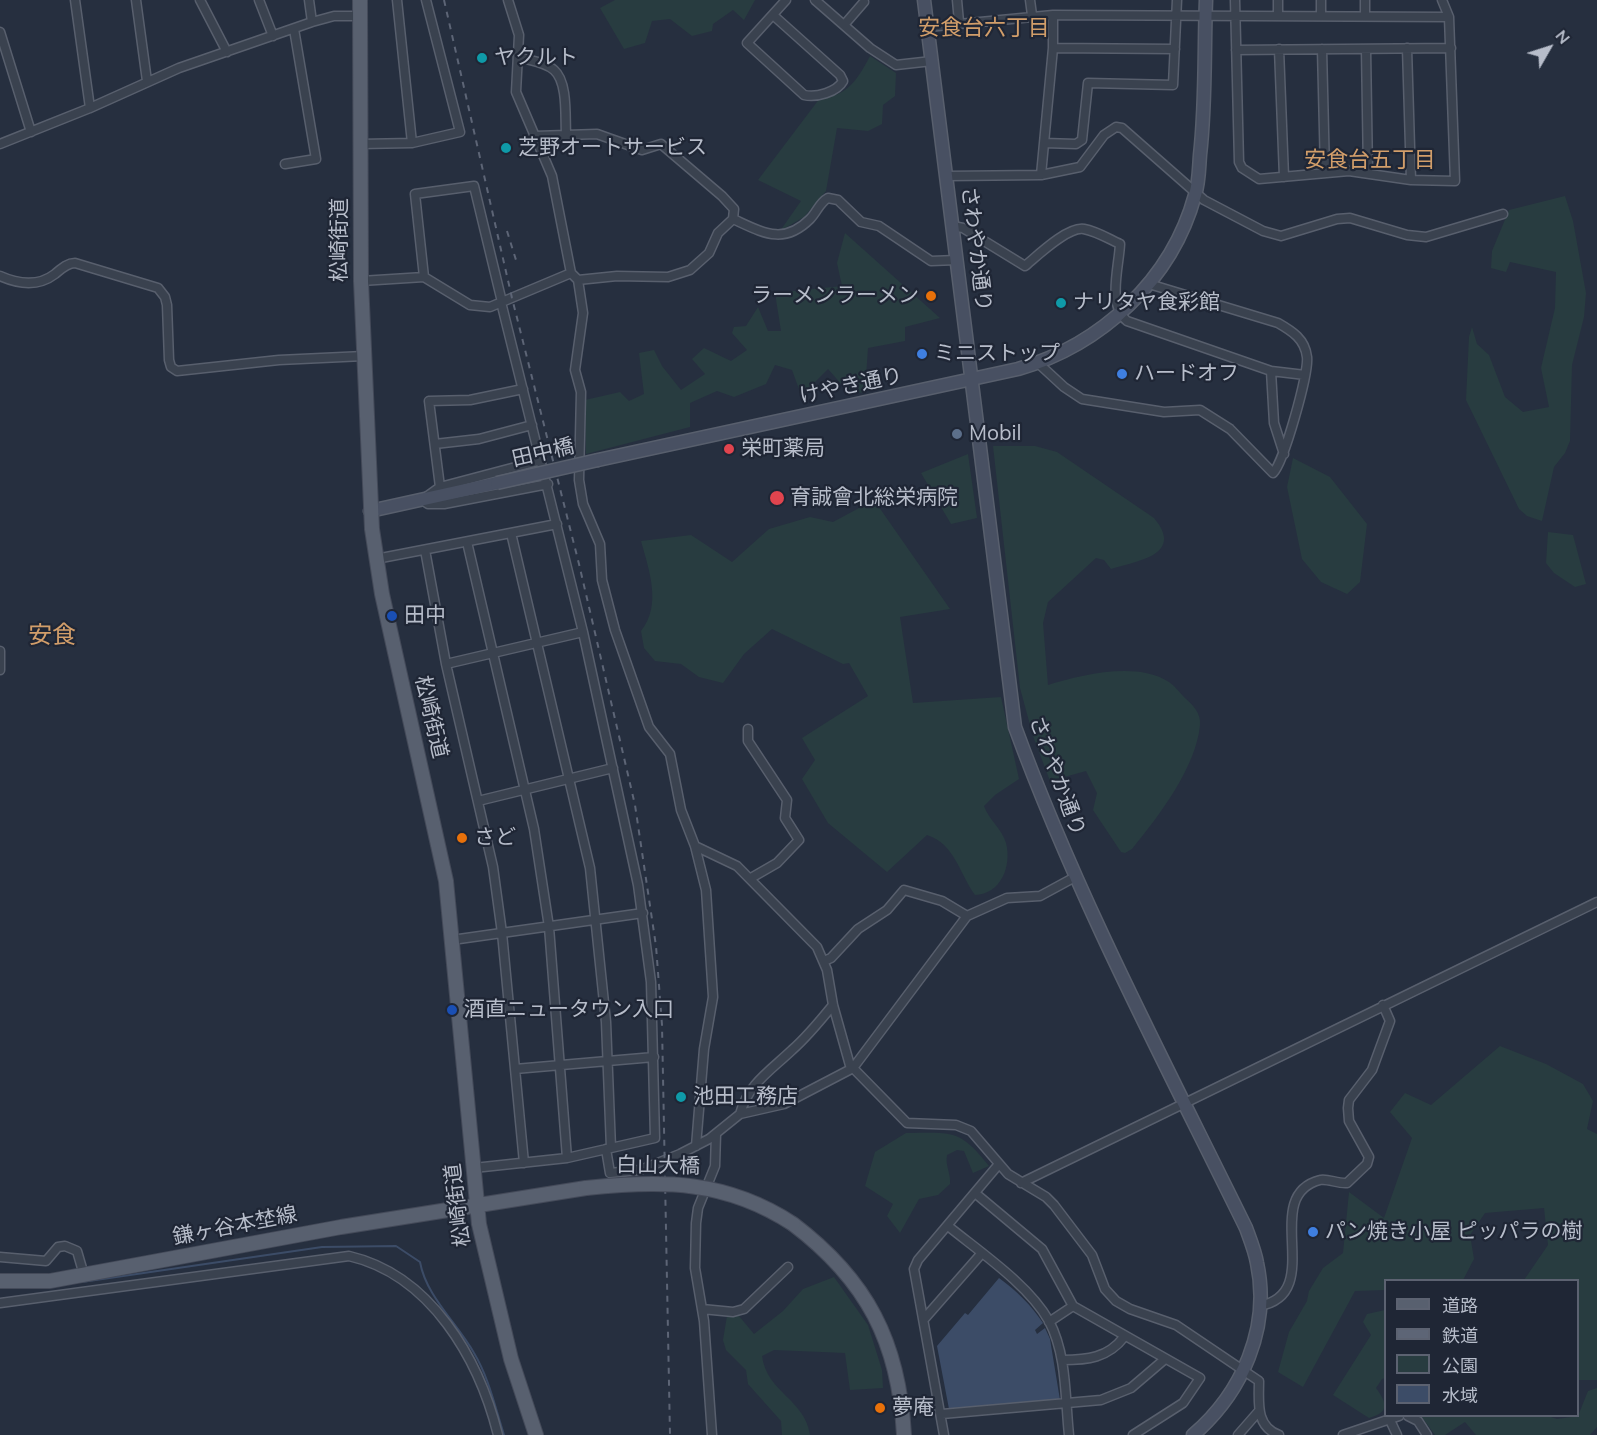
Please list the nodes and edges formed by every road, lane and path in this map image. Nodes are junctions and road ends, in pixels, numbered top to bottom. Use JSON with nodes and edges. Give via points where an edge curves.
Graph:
{"nodes":[{"id":1,"x":75,"y":0,"type":"edge"},
{"id":2,"x":136,"y":0,"type":"edge"},
{"id":3,"x":200,"y":0,"type":"edge"},
{"id":4,"x":259,"y":0,"type":"edge"},
{"id":5,"x":309,"y":0,"type":"edge"},
{"id":6,"x":360,"y":0,"type":"edge"},
{"id":7,"x":397,"y":0,"type":"edge"},
{"id":8,"x":426,"y":0,"type":"edge"},
{"id":9,"x":508,"y":0,"type":"edge"},
{"id":10,"x":786,"y":0,"type":"edge"},
{"id":11,"x":815,"y":0,"type":"edge"},
{"id":12,"x":924,"y":0,"type":"edge"},
{"id":13,"x":957,"y":0,"type":"edge"},
{"id":14,"x":1030,"y":0,"type":"edge"},
{"id":15,"x":1177,"y":0,"type":"edge"},
{"id":16,"x":1206,"y":0,"type":"edge"},
{"id":17,"x":1235,"y":0,"type":"edge"},
{"id":18,"x":1278,"y":0,"type":"edge"},
{"id":19,"x":1321,"y":0,"type":"edge"},
{"id":20,"x":1365,"y":0,"type":"edge"},
{"id":21,"x":1442,"y":0,"type":"edge"},
{"id":22,"x":864,"y":2,"type":"dead end"},
{"id":23,"x":773,"y":15,"type":"junction"},
{"id":24,"x":1032,"y":15,"type":"junction"},
{"id":25,"x":1053,"y":15,"type":"junction"},
{"id":26,"x":361,"y":16,"type":"junction"},
{"id":27,"x":1176,"y":16,"type":"junction"},
{"id":28,"x":1205,"y":16,"type":"junction"},
{"id":29,"x":1278,"y":16,"type":"junction"},
{"id":30,"x":1321,"y":16,"type":"junction"},
{"id":31,"x":1365,"y":16,"type":"junction"},
{"id":32,"x":1235,"y":17,"type":"junction"},
{"id":33,"x":1449,"y":17,"type":"junction"},
{"id":34,"x":312,"y":22,"type":"junction"},
{"id":35,"x":959,"y":22,"type":"junction"},
{"id":36,"x":844,"y":26,"type":"junction"},
{"id":37,"x":928,"y":27,"type":"junction"},
{"id":38,"x":294,"y":29,"type":"junction"},
{"id":39,"x":0,"y":32,"type":"edge"},
{"id":40,"x":273,"y":36,"type":"junction"},
{"id":41,"x":1053,"y":48,"type":"junction"},
{"id":42,"x":1407,"y":48,"type":"junction"},
{"id":43,"x":1451,"y":48,"type":"junction"},
{"id":44,"x":1175,"y":49,"type":"junction"},
{"id":45,"x":1322,"y":49,"type":"junction"},
{"id":46,"x":1366,"y":49,"type":"junction"},
{"id":47,"x":1236,"y":50,"type":"junction"},
{"id":48,"x":1279,"y":50,"type":"junction"},
{"id":49,"x":227,"y":51,"type":"junction"},
{"id":50,"x":518,"y":57,"type":"junction"},
{"id":51,"x":932,"y":61,"type":"junction"},
{"id":52,"x":147,"y":81,"type":"junction"},
{"id":53,"x":90,"y":108,"type":"junction"},
{"id":54,"x":31,"y":132,"type":"junction"},
{"id":55,"x":566,"y":134,"type":"junction"},
{"id":56,"x":536,"y":136,"type":"junction"},
{"id":57,"x":412,"y":142,"type":"junction"},
{"id":58,"x":1044,"y":143,"type":"junction"},
{"id":59,"x":0,"y":144,"type":"edge"},
{"id":60,"x":361,"y":144,"type":"junction"},
{"id":61,"x":285,"y":164,"type":"dead end"},
{"id":62,"x":1325,"y":172,"type":"junction"},
{"id":63,"x":1368,"y":173,"type":"junction"},
{"id":64,"x":1041,"y":175,"type":"junction"},
{"id":65,"x":947,"y":176,"type":"junction"},
{"id":66,"x":1284,"y":177,"type":"junction"},
{"id":67,"x":1411,"y":180,"type":"junction"},
{"id":68,"x":1196,"y":194,"type":"junction"},
{"id":69,"x":1503,"y":214,"type":"dead end"},
{"id":70,"x":733,"y":219,"type":"junction"},
{"id":71,"x":953,"y":226,"type":"junction"},
{"id":72,"x":957,"y":260,"type":"junction"},
{"id":73,"x":571,"y":273,"type":"junction"},
{"id":74,"x":0,"y":276,"type":"edge"},
{"id":75,"x":424,"y":277,"type":"junction"},
{"id":76,"x":578,"y":280,"type":"junction"},
{"id":77,"x":361,"y":281,"type":"junction"},
{"id":78,"x":1149,"y":284,"type":"junction"},
{"id":79,"x":501,"y":302,"type":"junction"},
{"id":80,"x":1120,"y":315,"type":"junction"},
{"id":81,"x":364,"y":356,"type":"junction"},
{"id":82,"x":1038,"y":363,"type":"junction"},
{"id":83,"x":1271,"y":371,"type":"junction"},
{"id":84,"x":1305,"y":375,"type":"junction"},
{"id":85,"x":972,"y":380,"type":"junction"},
{"id":86,"x":523,"y":389,"type":"junction"},
{"id":87,"x":532,"y":425,"type":"junction"},
{"id":88,"x":435,"y":444,"type":"junction"},
{"id":89,"x":1284,"y":454,"type":"junction"},
{"id":90,"x":542,"y":460,"type":"junction"},
{"id":91,"x":598,"y":460,"type":"joint"},
{"id":92,"x":548,"y":484,"type":"junction"},
{"id":93,"x":440,"y":487,"type":"junction"},
{"id":94,"x":422,"y":500,"type":"junction"},
{"id":95,"x":370,"y":511,"type":"junction"},
{"id":96,"x":558,"y":524,"type":"junction"},
{"id":97,"x":511,"y":533,"type":"junction"},
{"id":98,"x":467,"y":542,"type":"junction"},
{"id":99,"x":425,"y":550,"type":"junction"},
{"id":100,"x":376,"y":559,"type":"junction"},
{"id":101,"x":583,"y":632,"type":"junction"},
{"id":102,"x":537,"y":643,"type":"junction"},
{"id":103,"x":0,"y":651,"type":"edge"},
{"id":104,"x":492,"y":653,"type":"junction"},
{"id":105,"x":447,"y":664,"type":"junction"},
{"id":106,"x":0,"y":670,"type":"edge"},
{"id":107,"x":748,"y":729,"type":"dead end"},
{"id":108,"x":613,"y":768,"type":"junction"},
{"id":109,"x":570,"y":779,"type":"junction"},
{"id":110,"x":524,"y":790,"type":"junction"},
{"id":111,"x":478,"y":801,"type":"junction"},
{"id":112,"x":695,"y":846,"type":"junction"},
{"id":113,"x":1075,"y":877,"type":"junction"},
{"id":114,"x":752,"y":878,"type":"junction"},
{"id":115,"x":1597,"y":902,"type":"edge"},
{"id":116,"x":643,"y":913,"type":"junction"},
{"id":117,"x":967,"y":916,"type":"junction"},
{"id":118,"x":596,"y":920,"type":"junction"},
{"id":119,"x":549,"y":927,"type":"junction"},
{"id":120,"x":502,"y":933,"type":"junction"},
{"id":121,"x":452,"y":940,"type":"junction"},
{"id":122,"x":824,"y":961,"type":"junction"},
{"id":123,"x":833,"y":1005,"type":"junction"},
{"id":124,"x":1383,"y":1005,"type":"junction"},
{"id":125,"x":654,"y":1057,"type":"junction"},
{"id":126,"x":608,"y":1062,"type":"junction"},
{"id":127,"x":561,"y":1066,"type":"junction"},
{"id":128,"x":852,"y":1068,"type":"junction"},
{"id":129,"x":515,"y":1069,"type":"junction"},
{"id":130,"x":1185,"y":1101,"type":"junction"},
{"id":131,"x":740,"y":1114,"type":"junction"},
{"id":132,"x":716,"y":1134,"type":"junction"},
{"id":133,"x":696,"y":1146,"type":"junction"},
{"id":134,"x":608,"y":1149,"type":"junction"},
{"id":135,"x":567,"y":1158,"type":"junction"},
{"id":136,"x":524,"y":1163,"type":"junction"},
{"id":137,"x":999,"y":1164,"type":"junction"},
{"id":138,"x":474,"y":1168,"type":"junction"},
{"id":139,"x":1021,"y":1183,"type":"junction"},
{"id":140,"x":975,"y":1193,"type":"junction"},
{"id":141,"x":477,"y":1205,"type":"junction"},
{"id":142,"x":948,"y":1226,"type":"junction"},
{"id":143,"x":981,"y":1253,"type":"junction"},
{"id":144,"x":0,"y":1257,"type":"edge"},
{"id":145,"x":788,"y":1267,"type":"dead end"},
{"id":146,"x":84,"y":1275,"type":"junction"},
{"id":147,"x":0,"y":1281,"type":"edge"},
{"id":148,"x":0,"y":1303,"type":"edge"},
{"id":149,"x":1073,"y":1305,"type":"junction"},
{"id":150,"x":1259,"y":1306,"type":"junction"},
{"id":151,"x":702,"y":1309,"type":"junction"},
{"id":152,"x":925,"y":1318,"type":"junction"},
{"id":153,"x":1049,"y":1322,"type":"junction"},
{"id":154,"x":1124,"y":1337,"type":"junction"},
{"id":155,"x":1165,"y":1359,"type":"junction"},
{"id":156,"x":1062,"y":1360,"type":"junction"},
{"id":157,"x":1245,"y":1369,"type":"junction"},
{"id":158,"x":1065,"y":1404,"type":"junction"},
{"id":159,"x":1259,"y":1411,"type":"junction"},
{"id":160,"x":942,"y":1414,"type":"junction"},
{"id":161,"x":1394,"y":1417,"type":"edge"},
{"id":162,"x":1410,"y":1417,"type":"edge"},
{"id":163,"x":1389,"y":1418,"type":"junction"},
{"id":164,"x":498,"y":1435,"type":"edge"},
{"id":165,"x":536,"y":1435,"type":"edge"},
{"id":166,"x":712,"y":1435,"type":"edge"},
{"id":167,"x":904,"y":1435,"type":"edge"},
{"id":168,"x":945,"y":1435,"type":"edge"},
{"id":169,"x":1069,"y":1435,"type":"edge"},
{"id":170,"x":1133,"y":1435,"type":"edge"},
{"id":171,"x":1193,"y":1435,"type":"edge"},
{"id":172,"x":1238,"y":1435,"type":"edge"},
{"id":173,"x":1280,"y":1435,"type":"edge"},
{"id":174,"x":1343,"y":1435,"type":"edge"},
{"id":175,"x":1397,"y":1435,"type":"edge"},
{"id":176,"x":1427,"y":1435,"type":"edge"}],
"edges":[{"from":1,"to":53,"type":"street"},
{"from":2,"to":52,"type":"street"},
{"from":3,"to":49,"type":"street"},
{"from":4,"to":40,"type":"street"},
{"from":5,"to":34,"type":"street"},
{"from":6,"to":26,"type":"main road","name":"松崎街道"},
{"from":7,"to":57,"type":"street"},
{"from":8,"to":57,"type":"street","via":[[460,132]]},
{"from":9,"to":50,"type":"street","via":[[519,35]]},
{"from":10,"to":23,"type":"street"},
{"from":11,"to":36,"type":"street"},
{"from":12,"to":37,"type":"street","name":"さわやか通り"},
{"from":13,"to":35,"type":"street"},
{"from":14,"to":24,"type":"street"},
{"from":15,"to":27,"type":"street"},
{"from":16,"to":28,"type":"street","name":"けやき通り"},
{"from":17,"to":32,"type":"street"},
{"from":18,"to":29,"type":"street"},
{"from":19,"to":30,"type":"street"},
{"from":20,"to":31,"type":"street"},
{"from":21,"to":33,"type":"street"},
{"from":22,"to":36,"type":"street"},
{"from":23,"to":23,"type":"street","via":[[840,75],[843,81],[837,89],[810,97],[804,95],[747,44]]},
{"from":24,"to":25,"type":"street"},
{"from":24,"to":35,"type":"street"},
{"from":25,"to":27,"type":"street"},
{"from":25,"to":41,"type":"street"},
{"from":26,"to":34,"type":"street","via":[[334,16]]},
{"from":26,"to":60,"type":"main road","name":"松崎街道"},
{"from":27,"to":28,"type":"street"},
{"from":27,"to":44,"type":"street"},
{"from":28,"to":32,"type":"street"},
{"from":28,"to":68,"type":"street","name":"けやき通り","via":[[1206,84]]},
{"from":29,"to":30,"type":"street"},
{"from":29,"to":32,"type":"street"},
{"from":30,"to":31,"type":"street"},
{"from":31,"to":33,"type":"street"},
{"from":32,"to":47,"type":"street"},
{"from":33,"to":43,"type":"street"},
{"from":34,"to":38,"type":"street"},
{"from":35,"to":37,"type":"street"},
{"from":36,"to":51,"type":"street","via":[[896,65]]},
{"from":37,"to":51,"type":"street","name":"さわやか通り"},
{"from":38,"to":40,"type":"street"},
{"from":38,"to":61,"type":"street","via":[[316,159]]},
{"from":39,"to":54,"type":"street"},
{"from":40,"to":49,"type":"street"},
{"from":41,"to":44,"type":"street"},
{"from":41,"to":58,"type":"street"},
{"from":42,"to":43,"type":"street"},
{"from":42,"to":46,"type":"street"},
{"from":42,"to":67,"type":"street"},
{"from":43,"to":67,"type":"street","via":[[1455,181]]},
{"from":44,"to":58,"type":"street","via":[[1173,85],[1088,83],[1082,140],[1076,144]]},
{"from":45,"to":46,"type":"street"},
{"from":45,"to":48,"type":"street"},
{"from":45,"to":62,"type":"street"},
{"from":46,"to":63,"type":"street"},
{"from":47,"to":48,"type":"street"},
{"from":47,"to":66,"type":"street","via":[[1239,162],[1259,179]]},
{"from":48,"to":66,"type":"street"},
{"from":49,"to":52,"type":"street"},
{"from":50,"to":55,"type":"street","via":[[553,69],[558,75]]},
{"from":50,"to":56,"type":"street","via":[[516,92]]},
{"from":51,"to":65,"type":"street","name":"さわやか通り"},
{"from":52,"to":53,"type":"street"},
{"from":53,"to":54,"type":"street"},
{"from":54,"to":59,"type":"street"},
{"from":55,"to":56,"type":"street"},
{"from":55,"to":70,"type":"street","via":[[597,134],[642,150],[661,144],[722,196],[734,209]]},
{"from":56,"to":73,"type":"street","via":[[552,176]]},
{"from":57,"to":60,"type":"street"},
{"from":58,"to":64,"type":"street"},
{"from":60,"to":77,"type":"main road","name":"松崎街道"},
{"from":62,"to":63,"type":"street"},
{"from":62,"to":66,"type":"street"},
{"from":63,"to":67,"type":"street"},
{"from":64,"to":65,"type":"street"},
{"from":64,"to":68,"type":"street","via":[[1080,167],[1104,135],[1116,127],[1122,128]]},
{"from":65,"to":71,"type":"street","name":"さわやか通り"},
{"from":68,"to":69,"type":"street","via":[[1263,231],[1281,236],[1350,218],[1407,236],[1426,237]]},
{"from":68,"to":78,"type":"street","name":"けやき通り","via":[[1169,257]]},
{"from":70,"to":72,"type":"street","via":[[769,235],[781,236],[809,220],[828,198],[838,201],[861,222],[879,226],[931,261]]},
{"from":70,"to":76,"type":"street","via":[[718,233],[699,264],[683,273]]},
{"from":71,"to":72,"type":"street","name":"さわやか通り"},
{"from":71,"to":80,"type":"street","via":[[963,228],[1025,266],[1055,242],[1083,228],[1119,244],[1115,305]]},
{"from":72,"to":85,"type":"street","name":"さわやか通り"},
{"from":73,"to":76,"type":"street"},
{"from":73,"to":79,"type":"street"},
{"from":74,"to":81,"type":"street","via":[[36,282],[75,263],[158,288],[167,305],[169,360],[177,371]]},
{"from":75,"to":77,"type":"street"},
{"from":75,"to":79,"type":"street","via":[[470,305],[490,307]]},
{"from":75,"to":79,"type":"street","via":[[415,194],[474,186]]},
{"from":76,"to":112,"type":"street","via":[[583,313],[575,370],[581,392],[579,480],[583,504],[600,544],[602,580],[615,630],[649,727],[670,754],[681,810]]},
{"from":77,"to":81,"type":"main road","name":"松崎街道"},
{"from":78,"to":80,"type":"street","name":"けやき通り"},
{"from":78,"to":84,"type":"street","via":[[1287,328],[1304,345],[1308,358]]},
{"from":79,"to":86,"type":"street"},
{"from":80,"to":82,"type":"street","name":"けやき通り","via":[[1072,347]]},
{"from":80,"to":83,"type":"street","via":[[1138,326]]},
{"from":81,"to":95,"type":"main road","name":"松崎街道"},
{"from":82,"to":85,"type":"street","name":"けやき通り"},
{"from":82,"to":89,"type":"street","via":[[1082,399],[1164,412],[1200,410],[1230,429],[1273,473]]},
{"from":83,"to":84,"type":"street"},
{"from":83,"to":89,"type":"street","via":[[1274,423]]},
{"from":84,"to":89,"type":"street"},
{"from":85,"to":91,"type":"street","name":"けやき通り"},
{"from":85,"to":113,"type":"street","name":"さわやか通り","via":[[1015,727]]},
{"from":86,"to":87,"type":"street"},
{"from":86,"to":88,"type":"street","via":[[478,398],[429,401]]},
{"from":87,"to":88,"type":"street","via":[[479,439]]},
{"from":87,"to":90,"type":"street"},
{"from":88,"to":93,"type":"street"},
{"from":90,"to":92,"type":"street"},
{"from":90,"to":93,"type":"street"},
{"from":91,"to":94,"type":"street","name":"田中橋","bridge":true},
{"from":92,"to":94,"type":"street","via":[[444,504]]},
{"from":92,"to":96,"type":"street"},
{"from":93,"to":94,"type":"street"},
{"from":94,"to":95,"type":"street"},
{"from":95,"to":100,"type":"main road","name":"松崎街道"},
{"from":96,"to":97,"type":"street"},
{"from":96,"to":101,"type":"street"},
{"from":97,"to":98,"type":"street"},
{"from":97,"to":102,"type":"street"},
{"from":98,"to":99,"type":"street"},
{"from":98,"to":104,"type":"street"},
{"from":99,"to":100,"type":"street"},
{"from":99,"to":105,"type":"street"},
{"from":100,"to":121,"type":"main road","name":"松崎街道","via":[[440,847]]},
{"from":101,"to":102,"type":"street"},
{"from":101,"to":108,"type":"street"},
{"from":102,"to":104,"type":"street"},
{"from":102,"to":109,"type":"street"},
{"from":103,"to":106,"type":"street"},
{"from":104,"to":105,"type":"street"},
{"from":104,"to":110,"type":"street"},
{"from":105,"to":111,"type":"street"},
{"from":107,"to":114,"type":"street","via":[[748,741],[787,800],[785,818],[799,840],[777,863]]},
{"from":108,"to":109,"type":"street"},
{"from":108,"to":116,"type":"street"},
{"from":109,"to":110,"type":"street"},
{"from":109,"to":118,"type":"street","via":[[590,868]]},
{"from":110,"to":111,"type":"street"},
{"from":110,"to":119,"type":"street"},
{"from":111,"to":120,"type":"street"},
{"from":112,"to":114,"type":"street","via":[[726,859]]},
{"from":112,"to":133,"type":"street","via":[[706,890],[713,997],[704,1049]]},
{"from":113,"to":117,"type":"street","via":[[1040,896],[1007,898]]},
{"from":113,"to":130,"type":"street","name":"さわやか通り"},
{"from":114,"to":122,"type":"street","via":[[805,931]]},
{"from":115,"to":124,"type":"street"},
{"from":116,"to":118,"type":"street"},
{"from":116,"to":125,"type":"street"},
{"from":117,"to":122,"type":"street","via":[[942,901],[904,890],[888,909],[858,929]]},
{"from":117,"to":128,"type":"street"},
{"from":118,"to":119,"type":"street"},
{"from":118,"to":126,"type":"street"},
{"from":119,"to":120,"type":"street"},
{"from":119,"to":127,"type":"street"},
{"from":120,"to":121,"type":"street"},
{"from":120,"to":129,"type":"street"},
{"from":121,"to":138,"type":"main road","name":"松崎街道"},
{"from":122,"to":123,"type":"street"},
{"from":123,"to":128,"type":"street"},
{"from":123,"to":131,"type":"street","via":[[792,1050],[756,1081]]},
{"from":124,"to":130,"type":"street"},
{"from":124,"to":150,"type":"street","via":[[1390,1021],[1372,1070],[1348,1107],[1349,1121],[1369,1157],[1367,1164],[1347,1184],[1322,1179],[1306,1186],[1291,1213],[1290,1284],[1274,1303]]},
{"from":125,"to":126,"type":"street"},
{"from":125,"to":134,"type":"street","via":[[655,1138]]},
{"from":126,"to":127,"type":"street"},
{"from":126,"to":134,"type":"street"},
{"from":127,"to":129,"type":"street"},
{"from":127,"to":135,"type":"street"},
{"from":128,"to":131,"type":"street","via":[[784,1104]]},
{"from":128,"to":137,"type":"street","via":[[907,1124],[965,1128]]},
{"from":129,"to":136,"type":"street"},
{"from":130,"to":139,"type":"street"},
{"from":130,"to":150,"type":"street","name":"さわやか通り","via":[[1246,1228],[1257,1263]]},
{"from":131,"to":132,"type":"street"},
{"from":132,"to":133,"type":"street"},
{"from":132,"to":151,"type":"street","via":[[715,1166],[696,1223],[695,1268]]},
{"from":133,"to":134,"type":"street","via":[[640,1170],[610,1173]]},
{"from":134,"to":135,"type":"street"},
{"from":135,"to":136,"type":"street"},
{"from":136,"to":138,"type":"street"},
{"from":137,"to":139,"type":"street"},
{"from":137,"to":140,"type":"street"},
{"from":138,"to":141,"type":"main road","name":"松崎街道"},
{"from":139,"to":157,"type":"street","via":[[1054,1206],[1092,1255],[1102,1283],[1116,1301],[1176,1325]]},
{"from":140,"to":142,"type":"street"},
{"from":140,"to":149,"type":"street","via":[[1042,1249]]},
{"from":141,"to":146,"type":"main road","name":"鎌ヶ谷本埜線"},
{"from":141,"to":165,"type":"main road","name":"松崎街道","via":[[511,1359]]},
{"from":141,"to":167,"type":"main road","name":"白山大橋","bridge":true,"via":[[586,1188],[692,1185],[746,1199],[793,1224],[831,1255],[868,1303],[888,1345]]},
{"from":142,"to":143,"type":"street"},
{"from":142,"to":152,"type":"street","via":[[914,1269]]},
{"from":143,"to":152,"type":"street"},
{"from":143,"to":153,"type":"street","via":[[1026,1292]]},
{"from":144,"to":146,"type":"street","via":[[46,1261],[58,1247],[65,1246],[77,1251]]},
{"from":145,"to":151,"type":"street","via":[[744,1309]]},
{"from":146,"to":147,"type":"main road","name":"鎌ヶ谷本埜線","via":[[50,1281]]},
{"from":148,"to":164,"type":"street","via":[[349,1256],[362,1259],[417,1289],[448,1326],[472,1363]]},
{"from":149,"to":153,"type":"street"},
{"from":149,"to":154,"type":"street"},
{"from":150,"to":157,"type":"street","name":"さわやか通り","via":[[1257,1335]]},
{"from":151,"to":166,"type":"street"},
{"from":152,"to":160,"type":"street"},
{"from":153,"to":156,"type":"street"},
{"from":154,"to":155,"type":"street"},
{"from":154,"to":156,"type":"street","via":[[1096,1358]]},
{"from":155,"to":158,"type":"street","via":[[1123,1392],[1101,1400]]},
{"from":155,"to":170,"type":"street","via":[[1200,1378],[1183,1403]]},
{"from":156,"to":158,"type":"street"},
{"from":157,"to":159,"type":"street","via":[[1259,1381]]},
{"from":157,"to":171,"type":"street","name":"さわやか通り","via":[[1217,1412]]},
{"from":158,"to":160,"type":"street"},
{"from":158,"to":169,"type":"street"},
{"from":159,"to":172,"type":"street"},
{"from":159,"to":173,"type":"street","via":[[1266,1428]]},
{"from":160,"to":168,"type":"street"},
{"from":161,"to":163,"type":"street"},
{"from":162,"to":176,"type":"street","via":[[1418,1421]]},
{"from":163,"to":174,"type":"street"},
{"from":163,"to":175,"type":"street"}]}
